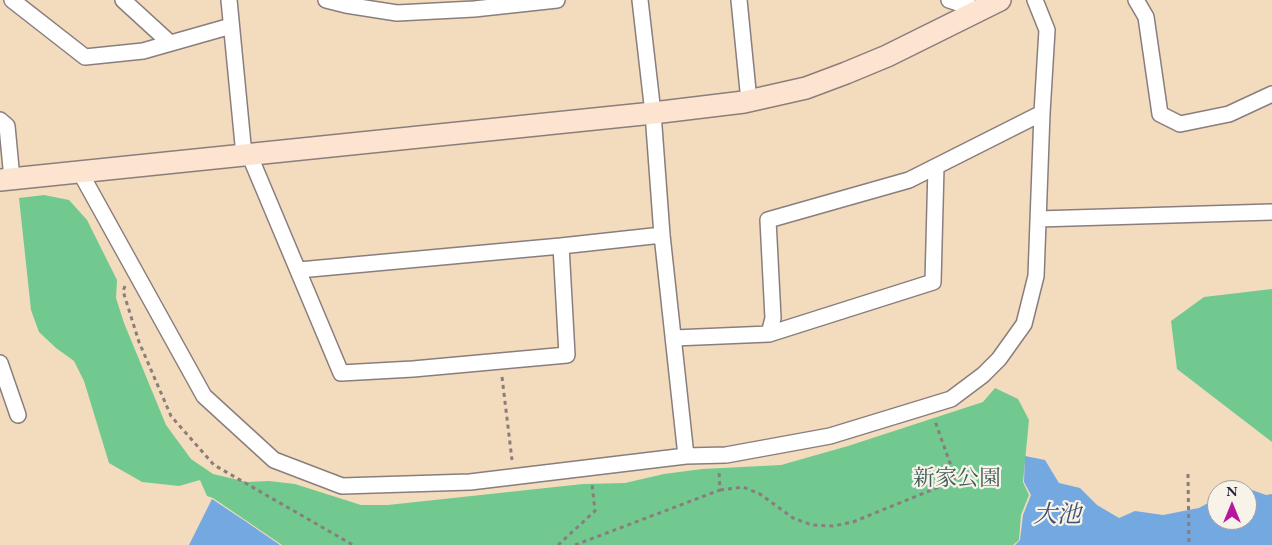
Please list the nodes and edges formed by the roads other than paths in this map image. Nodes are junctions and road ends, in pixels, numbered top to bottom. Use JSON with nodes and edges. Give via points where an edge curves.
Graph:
{"nodes":[{"id":1,"x":12,"y":0,"type":"edge"},
{"id":2,"x":123,"y":0,"type":"edge"},
{"id":3,"x":229,"y":0,"type":"edge"},
{"id":4,"x":326,"y":0,"type":"edge"},
{"id":5,"x":556,"y":0,"type":"edge"},
{"id":6,"x":640,"y":0,"type":"edge"},
{"id":7,"x":739,"y":0,"type":"edge"},
{"id":8,"x":949,"y":0,"type":"edge"},
{"id":9,"x":1000,"y":0,"type":"edge"},
{"id":10,"x":1035,"y":0,"type":"edge"},
{"id":11,"x":1136,"y":0,"type":"edge"},
{"id":12,"x":524,"y":2,"type":"edge"},
{"id":13,"x":980,"y":10,"type":"junction"},
{"id":14,"x":231,"y":26,"type":"junction"},
{"id":15,"x":170,"y":43,"type":"junction"},
{"id":16,"x":1272,"y":94,"type":"edge"},
{"id":17,"x":749,"y":101,"type":"junction"},
{"id":18,"x":1042,"y":113,"type":"junction"},
{"id":19,"x":653,"y":114,"type":"junction"},
{"id":20,"x":0,"y":120,"type":"edge"},
{"id":21,"x":246,"y":155,"type":"junction"},
{"id":22,"x":936,"y":167,"type":"junction"},
{"id":23,"x":80,"y":172,"type":"junction"},
{"id":24,"x":6,"y":180,"type":"edge"},
{"id":25,"x":1272,"y":212,"type":"edge"},
{"id":26,"x":1038,"y":219,"type":"junction"},
{"id":27,"x":662,"y":235,"type":"junction"},
{"id":28,"x":561,"y":246,"type":"junction"},
{"id":29,"x":299,"y":270,"type":"junction"},
{"id":30,"x":769,"y":334,"type":"junction"},
{"id":31,"x":674,"y":338,"type":"junction"},
{"id":32,"x":0,"y":363,"type":"edge"},
{"id":33,"x":18,"y":416,"type":"dead end"},
{"id":34,"x":686,"y":456,"type":"junction"}],
"edges":[{"from":1,"to":15,"type":"street","via":[[85,57],[143,51]]},
{"from":2,"to":15,"type":"street"},
{"from":3,"to":14,"type":"street"},
{"from":4,"to":12,"type":"street","via":[[397,13],[474,9]]},
{"from":5,"to":12,"type":"street"},
{"from":6,"to":19,"type":"street"},
{"from":7,"to":17,"type":"street"},
{"from":8,"to":13,"type":"street"},
{"from":9,"to":13,"type":"street"},
{"from":10,"to":18,"type":"street","via":[[1048,30]]},
{"from":11,"to":16,"type":"street","via":[[1146,17],[1160,114],[1180,124],[1229,114]]},
{"from":13,"to":17,"type":"street","via":[[846,73],[806,88]]},
{"from":14,"to":15,"type":"street"},
{"from":14,"to":21,"type":"street"},
{"from":17,"to":19,"type":"street"},
{"from":18,"to":22,"type":"street"},
{"from":18,"to":26,"type":"street"},
{"from":19,"to":21,"type":"street"},
{"from":19,"to":27,"type":"street"},
{"from":20,"to":24,"type":"street","via":[[7,126]]},
{"from":21,"to":23,"type":"street"},
{"from":21,"to":29,"type":"street"},
{"from":22,"to":30,"type":"street","via":[[933,282]]},
{"from":22,"to":30,"type":"street","via":[[909,180],[768,220],[773,318]]},
{"from":23,"to":24,"type":"street"},
{"from":23,"to":34,"type":"street","via":[[204,396],[274,460],[342,486],[470,482]]},
{"from":25,"to":26,"type":"street"},
{"from":26,"to":34,"type":"street","via":[[1036,276],[1024,324],[999,359],[951,398],[830,436],[718,455]]},
{"from":27,"to":28,"type":"street"},
{"from":27,"to":31,"type":"street"},
{"from":28,"to":29,"type":"street"},
{"from":28,"to":29,"type":"street","via":[[568,355],[500,362],[341,373]]},
{"from":30,"to":31,"type":"street"},
{"from":31,"to":34,"type":"street"},
{"from":32,"to":33,"type":"street"}]}
